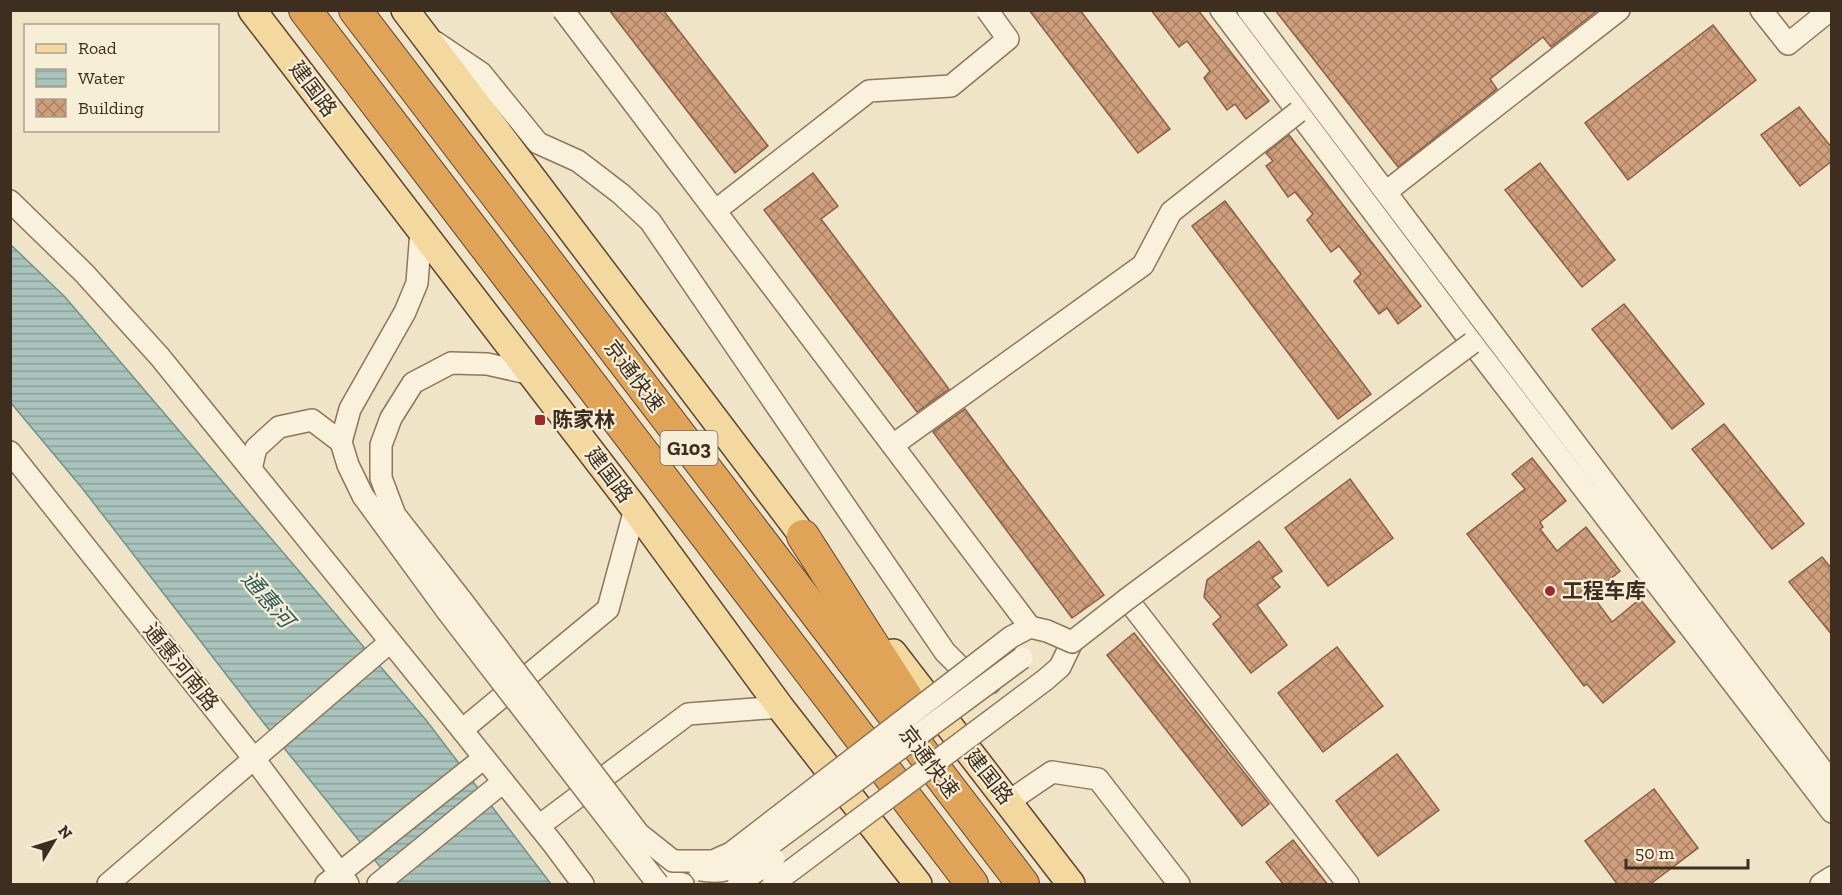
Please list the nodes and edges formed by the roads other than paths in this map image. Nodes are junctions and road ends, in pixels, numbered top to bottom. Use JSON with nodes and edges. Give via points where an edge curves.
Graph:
{"nodes":[{"id":1,"x":252,"y":10,"type":"edge"},
{"id":2,"x":305,"y":10,"type":"edge"},
{"id":3,"x":355,"y":10,"type":"edge"},
{"id":4,"x":405,"y":10,"type":"edge"},
{"id":5,"x":563,"y":10,"type":"edge"},
{"id":6,"x":987,"y":10,"type":"edge"},
{"id":7,"x":1221,"y":10,"type":"edge"},
{"id":8,"x":1248,"y":10,"type":"edge"},
{"id":9,"x":1619,"y":10,"type":"edge"},
{"id":10,"x":1761,"y":10,"type":"edge"},
{"id":11,"x":1830,"y":10,"type":"edge"},
{"id":12,"x":424,"y":36,"type":"junction"},
{"id":13,"x":1298,"y":111,"type":"junction"},
{"id":14,"x":1386,"y":192,"type":"junction"},
{"id":15,"x":10,"y":201,"type":"edge"},
{"id":16,"x":715,"y":211,"type":"junction"},
{"id":17,"x":421,"y":231,"type":"junction"},
{"id":18,"x":1472,"y":343,"type":"junction"},
{"id":19,"x":532,"y":374,"type":"junction"},
{"id":20,"x":341,"y":442,"type":"junction"},
{"id":21,"x":892,"y":445,"type":"junction"},
{"id":22,"x":10,"y":452,"type":"edge"},
{"id":23,"x":250,"y":469,"type":"junction"},
{"id":24,"x":635,"y":508,"type":"junction"},
{"id":25,"x":803,"y":536,"type":"junction"},
{"id":26,"x":1127,"y":599,"type":"junction"},
{"id":27,"x":455,"y":607,"type":"junction"},
{"id":28,"x":1030,"y":627,"type":"junction"},
{"id":29,"x":390,"y":642,"type":"junction"},
{"id":30,"x":1071,"y":642,"type":"junction"},
{"id":31,"x":1033,"y":668,"type":"junction"},
{"id":32,"x":990,"y":683,"type":"junction"},
{"id":33,"x":780,"y":707,"type":"junction"},
{"id":34,"x":462,"y":730,"type":"junction"},
{"id":35,"x":484,"y":758,"type":"junction"},
{"id":36,"x":255,"y":760,"type":"junction"},
{"id":37,"x":503,"y":782,"type":"junction"},
{"id":38,"x":1832,"y":783,"type":"edge"},
{"id":39,"x":1008,"y":802,"type":"junction"},
{"id":40,"x":1832,"y":812,"type":"edge"},
{"id":41,"x":539,"y":826,"type":"junction"},
{"id":42,"x":639,"y":860,"type":"junction"},
{"id":43,"x":673,"y":861,"type":"junction"},
{"id":44,"x":1832,"y":877,"type":"edge"},
{"id":45,"x":338,"y":881,"type":"edge"},
{"id":46,"x":108,"y":885,"type":"edge"},
{"id":47,"x":378,"y":885,"type":"edge"},
{"id":48,"x":583,"y":885,"type":"edge"},
{"id":49,"x":658,"y":885,"type":"edge"},
{"id":50,"x":683,"y":885,"type":"edge"},
{"id":51,"x":738,"y":885,"type":"edge"},
{"id":52,"x":774,"y":885,"type":"edge"},
{"id":53,"x":918,"y":885,"type":"edge"},
{"id":54,"x":972,"y":885,"type":"edge"},
{"id":55,"x":1023,"y":885,"type":"edge"},
{"id":56,"x":1028,"y":885,"type":"edge"},
{"id":57,"x":1071,"y":885,"type":"edge"},
{"id":58,"x":1179,"y":885,"type":"edge"},
{"id":59,"x":1348,"y":885,"type":"edge"},
{"id":60,"x":1821,"y":885,"type":"edge"}],
"edges":[{"from":1,"to":17,"type":"main road","name":"建国路"},
{"from":2,"to":54,"type":"highway","name":"京通快速","number":"G103"},
{"from":3,"to":55,"type":"highway","name":"京通快速","number":"G103"},
{"from":4,"to":12,"type":"main road","name":"建国路"},
{"from":5,"to":16,"type":"street","bridge":true},
{"from":6,"to":16,"type":"street","bridge":true,"via":[[1008,39],[951,86],[870,91]]},
{"from":7,"to":13,"type":"street"},
{"from":8,"to":14,"type":"street"},
{"from":9,"to":14,"type":"street"},
{"from":10,"to":11,"type":"street","via":[[1788,44]]},
{"from":12,"to":25,"type":"main road","name":"建国路"},
{"from":12,"to":32,"type":"street","bridge":true,"via":[[481,73],[538,143],[578,161],[650,221],[945,652],[963,670]]},
{"from":13,"to":18,"type":"street"},
{"from":13,"to":21,"type":"street","bridge":true,"via":[[1171,212],[1143,265]]},
{"from":14,"to":38,"type":"street"},
{"from":15,"to":23,"type":"street","via":[[84,273],[160,357]]},
{"from":16,"to":21,"type":"street","bridge":true},
{"from":17,"to":19,"type":"main road","name":"建国路"},
{"from":17,"to":20,"type":"street","via":[[417,283],[351,409]]},
{"from":18,"to":26,"type":"street","bridge":true},
{"from":18,"to":40,"type":"street"},
{"from":19,"to":24,"type":"main road","name":"建国路"},
{"from":19,"to":27,"type":"street","via":[[487,364],[451,363],[413,383],[391,418],[381,445],[381,478],[395,514]]},
{"from":20,"to":23,"type":"street","via":[[312,420],[279,427],[256,448]]},
{"from":20,"to":27,"type":"street","via":[[363,495]]},
{"from":21,"to":28,"type":"street","bridge":true},
{"from":22,"to":36,"type":"street","name":"通惠河南路"},
{"from":23,"to":29,"type":"street"},
{"from":24,"to":33,"type":"main road","name":"建国路"},
{"from":24,"to":34,"type":"street","via":[[608,609]]},
{"from":25,"to":39,"type":"main road","name":"建国路"},
{"from":25,"to":56,"type":"highway"},
{"from":26,"to":30,"type":"street","bridge":true},
{"from":26,"to":59,"type":"street"},
{"from":27,"to":42,"type":"street","bridge":true},
{"from":27,"to":43,"type":"street","bridge":true,"via":[[639,834]]},
{"from":28,"to":30,"type":"street","bridge":true},
{"from":28,"to":43,"type":"street","bridge":true,"via":[[1011,637],[731,853],[713,861]]},
{"from":29,"to":34,"type":"street"},
{"from":29,"to":36,"type":"street"},
{"from":30,"to":31,"type":"street","via":[[1060,667]]},
{"from":31,"to":32,"type":"street","bridge":true},
{"from":31,"to":51,"type":"street","bridge":true},
{"from":31,"to":52,"type":"street","bridge":true},
{"from":32,"to":43,"type":"street","bridge":true,"via":[[731,870],[715,873]]},
{"from":33,"to":41,"type":"street","via":[[688,714]]},
{"from":33,"to":53,"type":"main road","name":"建国路"},
{"from":34,"to":35,"type":"street"},
{"from":35,"to":37,"type":"street"},
{"from":35,"to":45,"type":"street"},
{"from":36,"to":45,"type":"street","name":"通惠河南路"},
{"from":36,"to":46,"type":"street"},
{"from":37,"to":41,"type":"street"},
{"from":37,"to":47,"type":"street"},
{"from":39,"to":57,"type":"main road","name":"建国路"},
{"from":39,"to":58,"type":"street","via":[[1052,772],[1098,778]]},
{"from":41,"to":48,"type":"street"},
{"from":42,"to":49,"type":"street","bridge":true},
{"from":42,"to":50,"type":"street","bridge":true,"via":[[669,881]]},
{"from":44,"to":60,"type":"street"}]}
